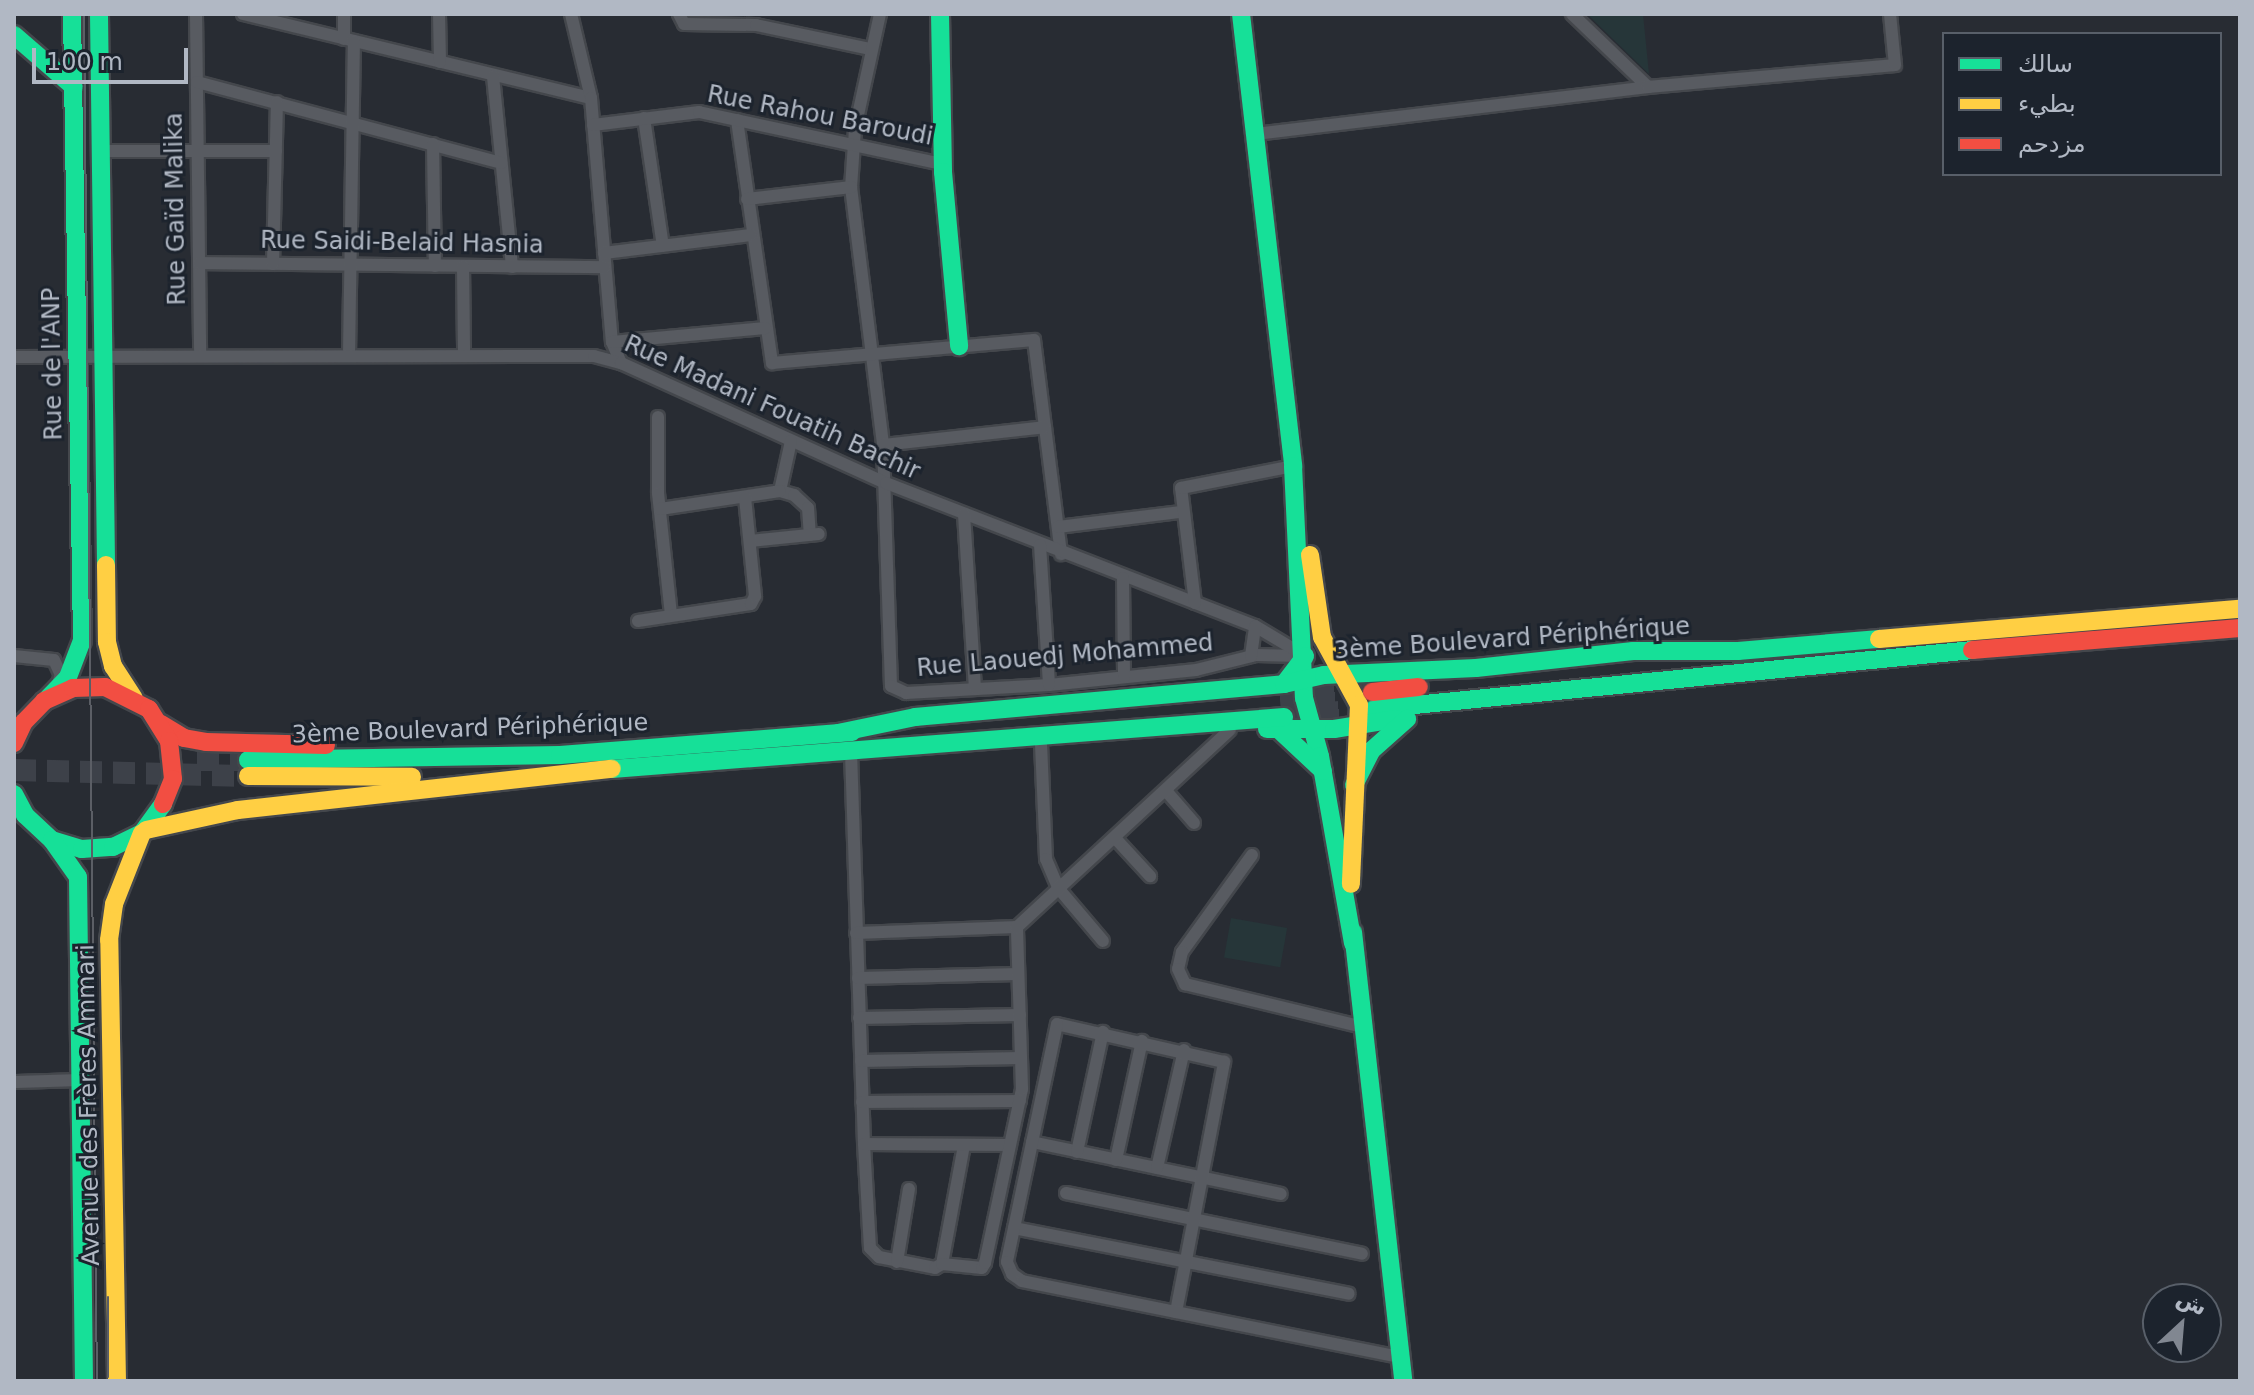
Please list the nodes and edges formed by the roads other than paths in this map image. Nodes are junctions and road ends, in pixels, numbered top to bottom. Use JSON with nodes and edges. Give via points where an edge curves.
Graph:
{"nodes":[{"id":1,"x":72,"y":14,"type":"edge"},
{"id":2,"x":99,"y":14,"type":"edge"},
{"id":3,"x":196,"y":14,"type":"edge"},
{"id":4,"x":243,"y":14,"type":"edge"},
{"id":5,"x":344,"y":14,"type":"edge"},
{"id":6,"x":439,"y":14,"type":"edge"},
{"id":7,"x":571,"y":14,"type":"edge"},
{"id":8,"x":679,"y":14,"type":"edge"},
{"id":9,"x":880,"y":14,"type":"edge"},
{"id":10,"x":940,"y":14,"type":"edge"},
{"id":11,"x":1241,"y":14,"type":"edge"},
{"id":12,"x":1572,"y":14,"type":"edge"},
{"id":13,"x":1890,"y":14,"type":"edge"},
{"id":14,"x":14,"y":35,"type":"edge"},
{"id":15,"x":349,"y":40,"type":"junction"},
{"id":16,"x":870,"y":49,"type":"junction"},
{"id":17,"x":440,"y":62,"type":"junction"},
{"id":18,"x":493,"y":76,"type":"junction"},
{"id":19,"x":197,"y":82,"type":"junction"},
{"id":20,"x":74,"y":87,"type":"junction"},
{"id":21,"x":1648,"y":87,"type":"junction"},
{"id":22,"x":591,"y":98,"type":"junction"},
{"id":23,"x":277,"y":102,"type":"junction"},
{"id":24,"x":644,"y":118,"type":"junction"},
{"id":25,"x":737,"y":120,"type":"junction"},
{"id":26,"x":354,"y":122,"type":"junction"},
{"id":27,"x":593,"y":125,"type":"junction"},
{"id":28,"x":1255,"y":134,"type":"junction"},
{"id":29,"x":433,"y":144,"type":"junction"},
{"id":30,"x":854,"y":145,"type":"junction"},
{"id":31,"x":102,"y":151,"type":"junction"},
{"id":32,"x":197,"y":151,"type":"junction"},
{"id":33,"x":276,"y":151,"type":"junction"},
{"id":34,"x":501,"y":163,"type":"junction"},
{"id":35,"x":942,"y":164,"type":"junction"},
{"id":36,"x":851,"y":187,"type":"junction"},
{"id":37,"x":747,"y":199,"type":"junction"},
{"id":38,"x":751,"y":235,"type":"junction"},
{"id":39,"x":663,"y":246,"type":"junction"},
{"id":40,"x":604,"y":253,"type":"junction"},
{"id":41,"x":199,"y":263,"type":"junction"},
{"id":42,"x":273,"y":264,"type":"junction"},
{"id":43,"x":352,"y":265,"type":"junction"},
{"id":44,"x":435,"y":266,"type":"junction"},
{"id":45,"x":463,"y":266,"type":"junction"},
{"id":46,"x":512,"y":267,"type":"junction"},
{"id":47,"x":605,"y":267,"type":"junction"},
{"id":48,"x":765,"y":328,"type":"junction"},
{"id":49,"x":612,"y":342,"type":"junction"},
{"id":50,"x":959,"y":346,"type":"junction"},
{"id":51,"x":464,"y":354,"type":"junction"},
{"id":52,"x":871,"y":354,"type":"junction"},
{"id":53,"x":92,"y":355,"type":"junction"},
{"id":54,"x":200,"y":355,"type":"junction"},
{"id":55,"x":349,"y":355,"type":"junction"},
{"id":56,"x":14,"y":357,"type":"edge"},
{"id":57,"x":621,"y":363,"type":"junction"},
{"id":58,"x":658,"y":417,"type":"dead end"},
{"id":59,"x":1045,"y":427,"type":"junction"},
{"id":60,"x":791,"y":441,"type":"junction"},
{"id":61,"x":883,"y":445,"type":"junction"},
{"id":62,"x":1293,"y":466,"type":"junction"},
{"id":63,"x":886,"y":483,"type":"junction"},
{"id":64,"x":780,"y":491,"type":"junction"},
{"id":65,"x":745,"y":498,"type":"junction"},
{"id":66,"x":660,"y":509,"type":"junction"},
{"id":67,"x":1181,"y":512,"type":"junction"},
{"id":68,"x":964,"y":514,"type":"junction"},
{"id":69,"x":1058,"y":527,"type":"junction"},
{"id":70,"x":750,"y":541,"type":"junction"},
{"id":71,"x":1040,"y":545,"type":"junction"},
{"id":72,"x":1061,"y":554,"type":"junction"},
{"id":73,"x":1123,"y":578,"type":"junction"},
{"id":74,"x":1195,"y":603,"type":"junction"},
{"id":75,"x":2240,"y":609,"type":"edge"},
{"id":76,"x":671,"y":614,"type":"junction"},
{"id":77,"x":638,"y":621,"type":"dead end"},
{"id":78,"x":1255,"y":626,"type":"junction"},
{"id":79,"x":2240,"y":628,"type":"edge"},
{"id":80,"x":14,"y":656,"type":"edge"},
{"id":81,"x":1251,"y":656,"type":"junction"},
{"id":82,"x":1305,"y":656,"type":"junction"},
{"id":83,"x":1738,"y":660,"type":"junction"},
{"id":84,"x":1346,"y":675,"type":"junction"},
{"id":85,"x":1124,"y":677,"type":"junction"},
{"id":86,"x":1304,"y":679,"type":"junction"},
{"id":87,"x":1049,"y":685,"type":"junction"},
{"id":88,"x":975,"y":689,"type":"junction"},
{"id":89,"x":134,"y":698,"type":"junction"},
{"id":90,"x":46,"y":699,"type":"junction"},
{"id":91,"x":1373,"y":700,"type":"tunnel mouth"},
{"id":92,"x":1281,"y":707,"type":"junction"},
{"id":93,"x":1409,"y":717,"type":"junction"},
{"id":94,"x":14,"y":721,"type":"edge"},
{"id":95,"x":160,"y":723,"type":"junction"},
{"id":96,"x":1359,"y":725,"type":"junction"},
{"id":97,"x":1313,"y":729,"type":"junction"},
{"id":98,"x":1230,"y":730,"type":"junction"},
{"id":99,"x":14,"y":743,"type":"edge"},
{"id":100,"x":1041,"y":744,"type":"junction"},
{"id":101,"x":910,"y":747,"type":"junction"},
{"id":102,"x":851,"y":752,"type":"junction"},
{"id":103,"x":560,"y":755,"type":"junction"},
{"id":104,"x":1323,"y":771,"type":"junction"},
{"id":105,"x":509,"y":777,"type":"junction"},
{"id":106,"x":1354,"y":785,"type":"junction"},
{"id":107,"x":1167,"y":792,"type":"junction"},
{"id":108,"x":14,"y":794,"type":"edge"},
{"id":109,"x":20,"y":811,"type":"edge"},
{"id":110,"x":1194,"y":823,"type":"dead end"},
{"id":111,"x":144,"y":832,"type":"junction"},
{"id":112,"x":1115,"y":838,"type":"junction"},
{"id":113,"x":52,"y":840,"type":"junction"},
{"id":114,"x":1252,"y":855,"type":"dead end"},
{"id":115,"x":1150,"y":876,"type":"dead end"},
{"id":116,"x":1059,"y":889,"type":"junction"},
{"id":117,"x":1017,"y":927,"type":"junction"},
{"id":118,"x":856,"y":933,"type":"junction"},
{"id":119,"x":1103,"y":941,"type":"dead end"},
{"id":120,"x":1353,"y":943,"type":"junction"},
{"id":121,"x":1018,"y":974,"type":"junction"},
{"id":122,"x":858,"y":978,"type":"junction"},
{"id":123,"x":1020,"y":1015,"type":"junction"},
{"id":124,"x":859,"y":1018,"type":"junction"},
{"id":125,"x":1363,"y":1027,"type":"junction"},
{"id":126,"x":1103,"y":1032,"type":"junction"},
{"id":127,"x":1142,"y":1041,"type":"junction"},
{"id":128,"x":1184,"y":1050,"type":"junction"},
{"id":129,"x":1021,"y":1058,"type":"junction"},
{"id":130,"x":861,"y":1061,"type":"junction"},
{"id":131,"x":82,"y":1080,"type":"junction"},
{"id":132,"x":14,"y":1082,"type":"edge"},
{"id":133,"x":1020,"y":1101,"type":"junction"},
{"id":134,"x":862,"y":1102,"type":"junction"},
{"id":135,"x":1032,"y":1142,"type":"junction"},
{"id":136,"x":864,"y":1144,"type":"junction"},
{"id":137,"x":964,"y":1145,"type":"junction"},
{"id":138,"x":1010,"y":1145,"type":"junction"},
{"id":139,"x":1077,"y":1152,"type":"junction"},
{"id":140,"x":1116,"y":1160,"type":"junction"},
{"id":141,"x":1157,"y":1168,"type":"junction"},
{"id":142,"x":1204,"y":1178,"type":"junction"},
{"id":143,"x":909,"y":1189,"type":"dead end"},
{"id":144,"x":1066,"y":1193,"type":"dead end"},
{"id":145,"x":1281,"y":1194,"type":"dead end"},
{"id":146,"x":1195,"y":1220,"type":"junction"},
{"id":147,"x":1014,"y":1228,"type":"junction"},
{"id":148,"x":1362,"y":1254,"type":"dead end"},
{"id":149,"x":897,"y":1262,"type":"junction"},
{"id":150,"x":1186,"y":1262,"type":"junction"},
{"id":151,"x":942,"y":1264,"type":"junction"},
{"id":152,"x":1349,"y":1294,"type":"dead end"},
{"id":153,"x":1176,"y":1312,"type":"junction"},
{"id":154,"x":1400,"y":1357,"type":"junction"},
{"id":155,"x":84,"y":1381,"type":"edge"},
{"id":156,"x":117,"y":1381,"type":"edge"},
{"id":157,"x":1403,"y":1381,"type":"edge"}],
"edges":[{"from":1,"to":20,"type":"main road","name":"Rue de l'ANP"},
{"from":2,"to":31,"type":"main road","name":"Rue de l'ANP"},
{"from":3,"to":19,"type":"street","name":"Rue Gaïd Malika"},
{"from":4,"to":15,"type":"street"},
{"from":5,"to":15,"type":"street"},
{"from":6,"to":17,"type":"street"},
{"from":7,"to":22,"type":"street"},
{"from":8,"to":16,"type":"street","via":[[684,24],[756,25]]},
{"from":9,"to":16,"type":"street","name":"Rue Laouedj Mohammed"},
{"from":10,"to":35,"type":"main road"},
{"from":11,"to":28,"type":"main road"},
{"from":12,"to":21,"type":"street"},
{"from":13,"to":21,"type":"street","via":[[1895,65]]},
{"from":14,"to":20,"type":"main road"},
{"from":15,"to":17,"type":"street"},
{"from":15,"to":26,"type":"street"},
{"from":16,"to":30,"type":"street","name":"Rue Laouedj Mohammed"},
{"from":17,"to":18,"type":"street"},
{"from":18,"to":22,"type":"street"},
{"from":18,"to":34,"type":"street"},
{"from":19,"to":23,"type":"street"},
{"from":19,"to":32,"type":"street","name":"Rue Gaïd Malika"},
{"from":20,"to":53,"type":"main road","name":"Rue de l'ANP"},
{"from":21,"to":28,"type":"street"},
{"from":22,"to":27,"type":"street"},
{"from":23,"to":26,"type":"street"},
{"from":23,"to":33,"type":"street"},
{"from":24,"to":25,"type":"street","name":"Rue Rahou Baroudi","via":[[699,112]]},
{"from":24,"to":27,"type":"street","name":"Rue Rahou Baroudi"},
{"from":24,"to":39,"type":"street"},
{"from":25,"to":30,"type":"street","name":"Rue Rahou Baroudi"},
{"from":25,"to":37,"type":"street"},
{"from":26,"to":29,"type":"street"},
{"from":26,"to":43,"type":"street"},
{"from":27,"to":40,"type":"street"},
{"from":28,"to":62,"type":"main road"},
{"from":29,"to":34,"type":"street"},
{"from":29,"to":44,"type":"street"},
{"from":30,"to":35,"type":"street","name":"Rue Rahou Baroudi"},
{"from":30,"to":36,"type":"street","name":"Rue Laouedj Mohammed"},
{"from":31,"to":32,"type":"street"},
{"from":31,"to":53,"type":"main road","name":"Rue de l'ANP"},
{"from":32,"to":33,"type":"street"},
{"from":32,"to":41,"type":"street","name":"Rue Gaïd Malika"},
{"from":33,"to":42,"type":"street"},
{"from":34,"to":46,"type":"street"},
{"from":35,"to":50,"type":"main road"},
{"from":36,"to":37,"type":"street"},
{"from":36,"to":52,"type":"street","name":"Rue Laouedj Mohammed"},
{"from":37,"to":38,"type":"street"},
{"from":38,"to":39,"type":"street"},
{"from":38,"to":48,"type":"street"},
{"from":39,"to":40,"type":"street"},
{"from":40,"to":47,"type":"street"},
{"from":41,"to":42,"type":"street","name":"Rue Saidi-Belaid Hasnia"},
{"from":41,"to":54,"type":"street","name":"Rue Gaïd Malika"},
{"from":42,"to":43,"type":"street","name":"Rue Saidi-Belaid Hasnia"},
{"from":43,"to":44,"type":"street","name":"Rue Saidi-Belaid Hasnia"},
{"from":43,"to":55,"type":"street"},
{"from":44,"to":45,"type":"street","name":"Rue Saidi-Belaid Hasnia"},
{"from":45,"to":46,"type":"street","name":"Rue Saidi-Belaid Hasnia"},
{"from":45,"to":51,"type":"street"},
{"from":46,"to":47,"type":"street","name":"Rue Saidi-Belaid Hasnia"},
{"from":47,"to":49,"type":"street"},
{"from":48,"to":49,"type":"street"},
{"from":48,"to":52,"type":"street","via":[[772,363]]},
{"from":49,"to":57,"type":"street"},
{"from":50,"to":52,"type":"street"},
{"from":50,"to":59,"type":"street","via":[[1034,340]]},
{"from":51,"to":55,"type":"street","name":"Rue Madani Fouatih Bachir"},
{"from":51,"to":57,"type":"street","name":"Rue Madani Fouatih Bachir","via":[[594,356]]},
{"from":52,"to":61,"type":"street","name":"Rue Laouedj Mohammed"},
{"from":53,"to":54,"type":"street","name":"Rue Madani Fouatih Bachir"},
{"from":53,"to":56,"type":"street","name":"Rue Madani Fouatih Bachir"},
{"from":53,"to":89,"type":"main road","name":"Rue de l'ANP","via":[[107,642],[113,666]]},
{"from":53,"to":90,"type":"main road","name":"Rue de l'ANP","via":[[82,641],[78,657]]},
{"from":54,"to":55,"type":"street","name":"Rue Madani Fouatih Bachir"},
{"from":57,"to":60,"type":"street","name":"Rue Madani Fouatih Bachir"},
{"from":58,"to":66,"type":"street"},
{"from":59,"to":61,"type":"street"},
{"from":59,"to":69,"type":"street"},
{"from":60,"to":63,"type":"street","name":"Rue Madani Fouatih Bachir"},
{"from":60,"to":64,"type":"street"},
{"from":61,"to":63,"type":"street","name":"Rue Laouedj Mohammed"},
{"from":62,"to":67,"type":"street","via":[[1185,485],[1179,495]]},
{"from":62,"to":82,"type":"main road"},
{"from":62,"to":84,"type":"main road","via":[[1301,484],[1320,631]]},
{"from":63,"to":68,"type":"street","name":"Rue Madani Fouatih Bachir"},
{"from":63,"to":88,"type":"street","name":"Rue Laouedj Mohammed","via":[[890,683],[902,693]]},
{"from":64,"to":65,"type":"street"},
{"from":64,"to":70,"type":"street","via":[[808,508],[815,534]]},
{"from":65,"to":66,"type":"street"},
{"from":65,"to":70,"type":"street"},
{"from":66,"to":76,"type":"street"},
{"from":67,"to":69,"type":"street"},
{"from":67,"to":74,"type":"street"},
{"from":68,"to":71,"type":"street","name":"Rue Madani Fouatih Bachir"},
{"from":68,"to":88,"type":"street"},
{"from":69,"to":72,"type":"street"},
{"from":70,"to":76,"type":"street","via":[[755,596],[751,604]]},
{"from":71,"to":72,"type":"street","name":"Rue Madani Fouatih Bachir"},
{"from":71,"to":87,"type":"street"},
{"from":72,"to":73,"type":"street","name":"Rue Madani Fouatih Bachir"},
{"from":73,"to":74,"type":"street","name":"Rue Madani Fouatih Bachir"},
{"from":73,"to":85,"type":"street"},
{"from":74,"to":78,"type":"street","name":"Rue Madani Fouatih Bachir"},
{"from":75,"to":83,"type":"main road","name":"3ème Boulevard Périphérique"},
{"from":76,"to":77,"type":"street"},
{"from":78,"to":81,"type":"street"},
{"from":78,"to":82,"type":"street","name":"Rue Madani Fouatih Bachir"},
{"from":79,"to":83,"type":"main road","via":[[2158,638]]},
{"from":80,"to":90,"type":"street","via":[[54,660],[61,675]]},
{"from":81,"to":82,"type":"street","name":"Rue Laouedj Mohammed"},
{"from":81,"to":85,"type":"street","name":"Rue Laouedj Mohammed","via":[[1204,669]]},
{"from":82,"to":86,"type":"main road"},
{"from":82,"to":92,"type":"main road"},
{"from":83,"to":84,"type":"main road","name":"3ème Boulevard Périphérique","via":[[1631,642]]},
{"from":83,"to":91,"type":"main road"},
{"from":83,"to":93,"type":"main road","via":[[1610,693]]},
{"from":84,"to":86,"type":"main road","name":"3ème Boulevard Périphérique"},
{"from":84,"to":96,"type":"main road","via":[[1357,697]]},
{"from":85,"to":87,"type":"street","name":"Rue Laouedj Mohammed"},
{"from":86,"to":92,"type":"main road","name":"3ème Boulevard Périphérique"},
{"from":86,"to":97,"type":"main road"},
{"from":87,"to":88,"type":"street","name":"Rue Laouedj Mohammed"},
{"from":89,"to":90,"type":"main road","via":[[89,686]]},
{"from":89,"to":95,"type":"main road","name":"Rue de l'ANP"},
{"from":90,"to":94,"type":"main road"},
{"from":90,"to":99,"type":"main road","name":"Rue de l'ANP"},
{"from":92,"to":97,"type":"main road"},
{"from":92,"to":98,"type":"main road"},
{"from":92,"to":101,"type":"main road"},
{"from":92,"to":103,"type":"main road","name":"3ème Boulevard Périphérique","via":[[961,712],[838,733]]},
{"from":92,"to":104,"type":"main road"},
{"from":93,"to":96,"type":"main road"},
{"from":93,"to":106,"type":"main road","via":[[1378,743]]},
{"from":95,"to":103,"type":"main road","via":[[184,738],[206,742]]},
{"from":95,"to":111,"type":"main road","name":"Avenue des Frères Ammari","via":[[171,750],[173,779],[159,816]]},
{"from":96,"to":97,"type":"main road"},
{"from":96,"to":106,"type":"main road"},
{"from":97,"to":104,"type":"main road"},
{"from":98,"to":100,"type":"main road"},
{"from":98,"to":107,"type":"street"},
{"from":100,"to":101,"type":"main road"},
{"from":100,"to":116,"type":"street","via":[[1046,859]]},
{"from":101,"to":102,"type":"main road"},
{"from":102,"to":105,"type":"main road"},
{"from":102,"to":118,"type":"street"},
{"from":103,"to":105,"type":"main road","name":"3ème Boulevard Périphérique","via":[[248,768]]},
{"from":104,"to":120,"type":"main road"},
{"from":105,"to":111,"type":"main road","via":[[238,810]]},
{"from":106,"to":120,"type":"main road"},
{"from":107,"to":110,"type":"street"},
{"from":107,"to":112,"type":"street"},
{"from":108,"to":109,"type":"main road","name":"Avenue des Frères Ammari"},
{"from":109,"to":113,"type":"main road","name":"Avenue des Frères Ammari"},
{"from":111,"to":113,"type":"main road","via":[[113,847],[92,850]]},
{"from":111,"to":156,"type":"main road","name":"Avenue des Frères Ammari","via":[[114,904],[109,940]]},
{"from":112,"to":115,"type":"street"},
{"from":112,"to":116,"type":"street"},
{"from":113,"to":131,"type":"main road","name":"Avenue des Frères Ammari","via":[[78,877]]},
{"from":114,"to":125,"type":"street","via":[[1182,952],[1178,969],[1185,984]]},
{"from":116,"to":117,"type":"street"},
{"from":116,"to":119,"type":"street"},
{"from":117,"to":118,"type":"street"},
{"from":117,"to":121,"type":"street"},
{"from":118,"to":122,"type":"street"},
{"from":120,"to":125,"type":"main road"},
{"from":121,"to":122,"type":"street"},
{"from":121,"to":123,"type":"street"},
{"from":122,"to":124,"type":"street"},
{"from":123,"to":124,"type":"street"},
{"from":123,"to":129,"type":"street"},
{"from":124,"to":130,"type":"street"},
{"from":125,"to":154,"type":"main road"},
{"from":126,"to":127,"type":"street"},
{"from":126,"to":135,"type":"street","via":[[1057,1024]]},
{"from":126,"to":139,"type":"street"},
{"from":127,"to":128,"type":"street"},
{"from":127,"to":140,"type":"street"},
{"from":128,"to":141,"type":"street"},
{"from":128,"to":142,"type":"street","via":[[1222,1059],[1225,1065]]},
{"from":129,"to":130,"type":"street"},
{"from":129,"to":133,"type":"street"},
{"from":130,"to":134,"type":"street"},
{"from":131,"to":132,"type":"street"},
{"from":131,"to":155,"type":"main road","name":"Avenue des Frères Ammari"},
{"from":133,"to":134,"type":"street"},
{"from":133,"to":138,"type":"street"},
{"from":134,"to":136,"type":"street"},
{"from":135,"to":139,"type":"street"},
{"from":135,"to":147,"type":"street"},
{"from":136,"to":137,"type":"street"},
{"from":136,"to":149,"type":"street","via":[[870,1248]]},
{"from":137,"to":138,"type":"street"},
{"from":137,"to":151,"type":"street"},
{"from":138,"to":151,"type":"street","via":[[982,1268]]},
{"from":139,"to":140,"type":"street"},
{"from":140,"to":141,"type":"street"},
{"from":141,"to":142,"type":"street"},
{"from":142,"to":145,"type":"street"},
{"from":142,"to":146,"type":"street"},
{"from":143,"to":149,"type":"street"},
{"from":144,"to":146,"type":"street"},
{"from":146,"to":148,"type":"street"},
{"from":146,"to":150,"type":"street"},
{"from":147,"to":150,"type":"street"},
{"from":147,"to":153,"type":"street","via":[[1007,1262],[1022,1281]]},
{"from":149,"to":151,"type":"street","via":[[935,1268]]},
{"from":150,"to":152,"type":"street"},
{"from":150,"to":153,"type":"street"},
{"from":153,"to":154,"type":"street"},
{"from":154,"to":157,"type":"main road"}]}
